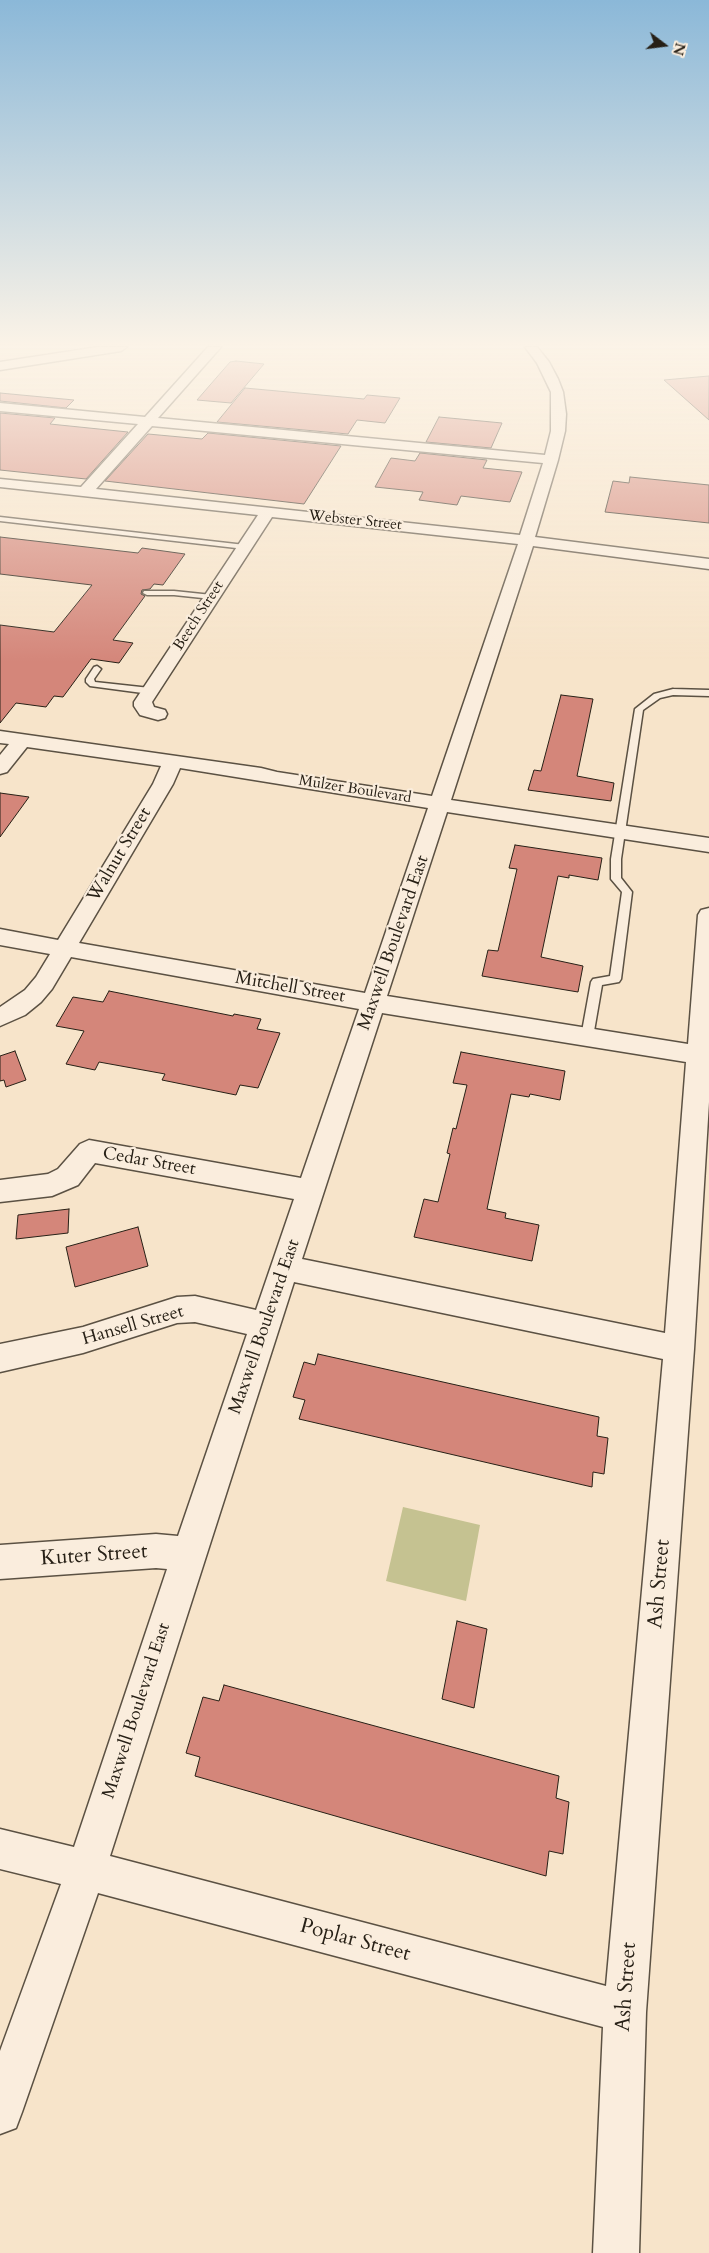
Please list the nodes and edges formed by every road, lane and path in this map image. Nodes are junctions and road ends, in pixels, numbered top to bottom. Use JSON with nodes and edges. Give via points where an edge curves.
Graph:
{"nodes":[{"id":1,"x":121,"y":452,"type":"edge"},
{"id":2,"x":468,"y":452,"type":"edge"},
{"id":3,"x":553,"y":452,"type":"edge"},
{"id":4,"x":551,"y":460,"type":"junction"},
{"id":5,"x":0,"y":483,"type":"edge"},
{"id":6,"x":84,"y":493,"type":"junction"},
{"id":7,"x":268,"y":512,"type":"junction"},
{"id":8,"x":0,"y":519,"type":"edge"},
{"id":9,"x":526,"y":541,"type":"junction"},
{"id":10,"x":245,"y":547,"type":"junction"},
{"id":11,"x":709,"y":564,"type":"edge"},
{"id":12,"x":147,"y":593,"type":"dead end"},
{"id":13,"x":212,"y":597,"type":"junction"},
{"id":14,"x":97,"y":669,"type":"dead end"},
{"id":15,"x":150,"y":691,"type":"junction"},
{"id":16,"x":709,"y":693,"type":"edge"},
{"id":17,"x":158,"y":714,"type":"dead end"},
{"id":18,"x":0,"y":737,"type":"edge"},
{"id":19,"x":22,"y":740,"type":"junction"},
{"id":20,"x":173,"y":761,"type":"junction"},
{"id":21,"x":0,"y":768,"type":"edge"},
{"id":22,"x":440,"y":804,"type":"junction"},
{"id":23,"x":620,"y":832,"type":"junction"},
{"id":24,"x":709,"y":845,"type":"edge"},
{"id":25,"x":709,"y":914,"type":"edge"},
{"id":26,"x":0,"y":937,"type":"edge"},
{"id":27,"x":65,"y":949,"type":"junction"},
{"id":28,"x":373,"y":1003,"type":"junction"},
{"id":29,"x":0,"y":1017,"type":"edge"},
{"id":30,"x":587,"y":1037,"type":"junction"},
{"id":31,"x":699,"y":1055,"type":"junction"},
{"id":32,"x":0,"y":1191,"type":"edge"},
{"id":33,"x":311,"y":1191,"type":"junction"},
{"id":34,"x":285,"y":1268,"type":"junction"},
{"id":35,"x":266,"y":1325,"type":"junction"},
{"id":36,"x":679,"y":1349,"type":"junction"},
{"id":37,"x":0,"y":1358,"type":"edge"},
{"id":38,"x":189,"y":1554,"type":"junction"},
{"id":39,"x":0,"y":1562,"type":"edge"},
{"id":40,"x":0,"y":1849,"type":"edge"},
{"id":41,"x":86,"y":1870,"type":"junction"},
{"id":42,"x":625,"y":2012,"type":"junction"},
{"id":43,"x":0,"y":2112,"type":"edge"},
{"id":44,"x":616,"y":2253,"type":"edge"}],
"edges":[{"from":1,"to":6,"type":"street"},
{"from":2,"to":4,"type":"street"},
{"from":3,"to":4,"type":"street","name":"Maxwell Boulevard East"},
{"from":4,"to":9,"type":"street","name":"Maxwell Boulevard East"},
{"from":5,"to":6,"type":"street","name":"Webster Street"},
{"from":6,"to":7,"type":"street","name":"Webster Street"},
{"from":7,"to":9,"type":"street","name":"Webster Street"},
{"from":7,"to":10,"type":"street","name":"Beech Street"},
{"from":8,"to":10,"type":"lane"},
{"from":9,"to":11,"type":"street","name":"Webster Street"},
{"from":9,"to":22,"type":"street","name":"Maxwell Boulevard East"},
{"from":10,"to":13,"type":"street","name":"Beech Street"},
{"from":12,"to":13,"type":"lane"},
{"from":13,"to":15,"type":"street","name":"Beech Street"},
{"from":14,"to":15,"type":"lane","via":[[90,679],[93,684]]},
{"from":15,"to":17,"type":"street","name":"Beech Street","via":[[143,706],[147,711]]},
{"from":16,"to":23,"type":"lane","via":[[673,692],[657,696],[639,709]]},
{"from":18,"to":19,"type":"street","name":"Mulzer Boulevard"},
{"from":19,"to":20,"type":"street","name":"Mulzer Boulevard"},
{"from":19,"to":21,"type":"street"},
{"from":20,"to":22,"type":"street","name":"Mulzer Boulevard"},
{"from":20,"to":27,"type":"street","name":"Walnut Street","via":[[163,784]]},
{"from":22,"to":23,"type":"street","name":"Mulzer Boulevard"},
{"from":22,"to":28,"type":"street","name":"Maxwell Boulevard East"},
{"from":23,"to":24,"type":"street","name":"Mulzer Boulevard"},
{"from":23,"to":30,"type":"lane","via":[[616,879],[627,892],[615,980],[596,982]]},
{"from":25,"to":31,"type":"street","name":"Ash Street"},
{"from":26,"to":27,"type":"street","name":"Mitchell Street"},
{"from":27,"to":28,"type":"street","name":"Mitchell Street"},
{"from":27,"to":29,"type":"street","name":"Walnut Street","via":[[33,996]]},
{"from":28,"to":30,"type":"street","name":"Mitchell Street"},
{"from":28,"to":33,"type":"street","name":"Maxwell Boulevard East"},
{"from":30,"to":31,"type":"street","name":"Mitchell Street"},
{"from":31,"to":36,"type":"street","name":"Ash Street"},
{"from":32,"to":33,"type":"street","name":"Cedar Street","via":[[52,1185],[68,1178],[89,1151]]},
{"from":33,"to":34,"type":"street","name":"Maxwell Boulevard East"},
{"from":34,"to":35,"type":"street","name":"Maxwell Boulevard East"},
{"from":34,"to":36,"type":"street"},
{"from":35,"to":37,"type":"street","name":"Hansell Street","via":[[195,1309],[177,1310],[83,1340]]},
{"from":35,"to":38,"type":"street","name":"Maxwell Boulevard East"},
{"from":36,"to":42,"type":"street","name":"Ash Street"},
{"from":38,"to":39,"type":"street","name":"Kuter Street","via":[[156,1551]]},
{"from":38,"to":41,"type":"street","name":"Maxwell Boulevard East"},
{"from":40,"to":41,"type":"street","name":"Poplar Street"},
{"from":41,"to":42,"type":"street","name":"Poplar Street"},
{"from":41,"to":43,"type":"street","name":"Maxwell Boulevard East"},
{"from":42,"to":44,"type":"street","name":"Ash Street"}]}
